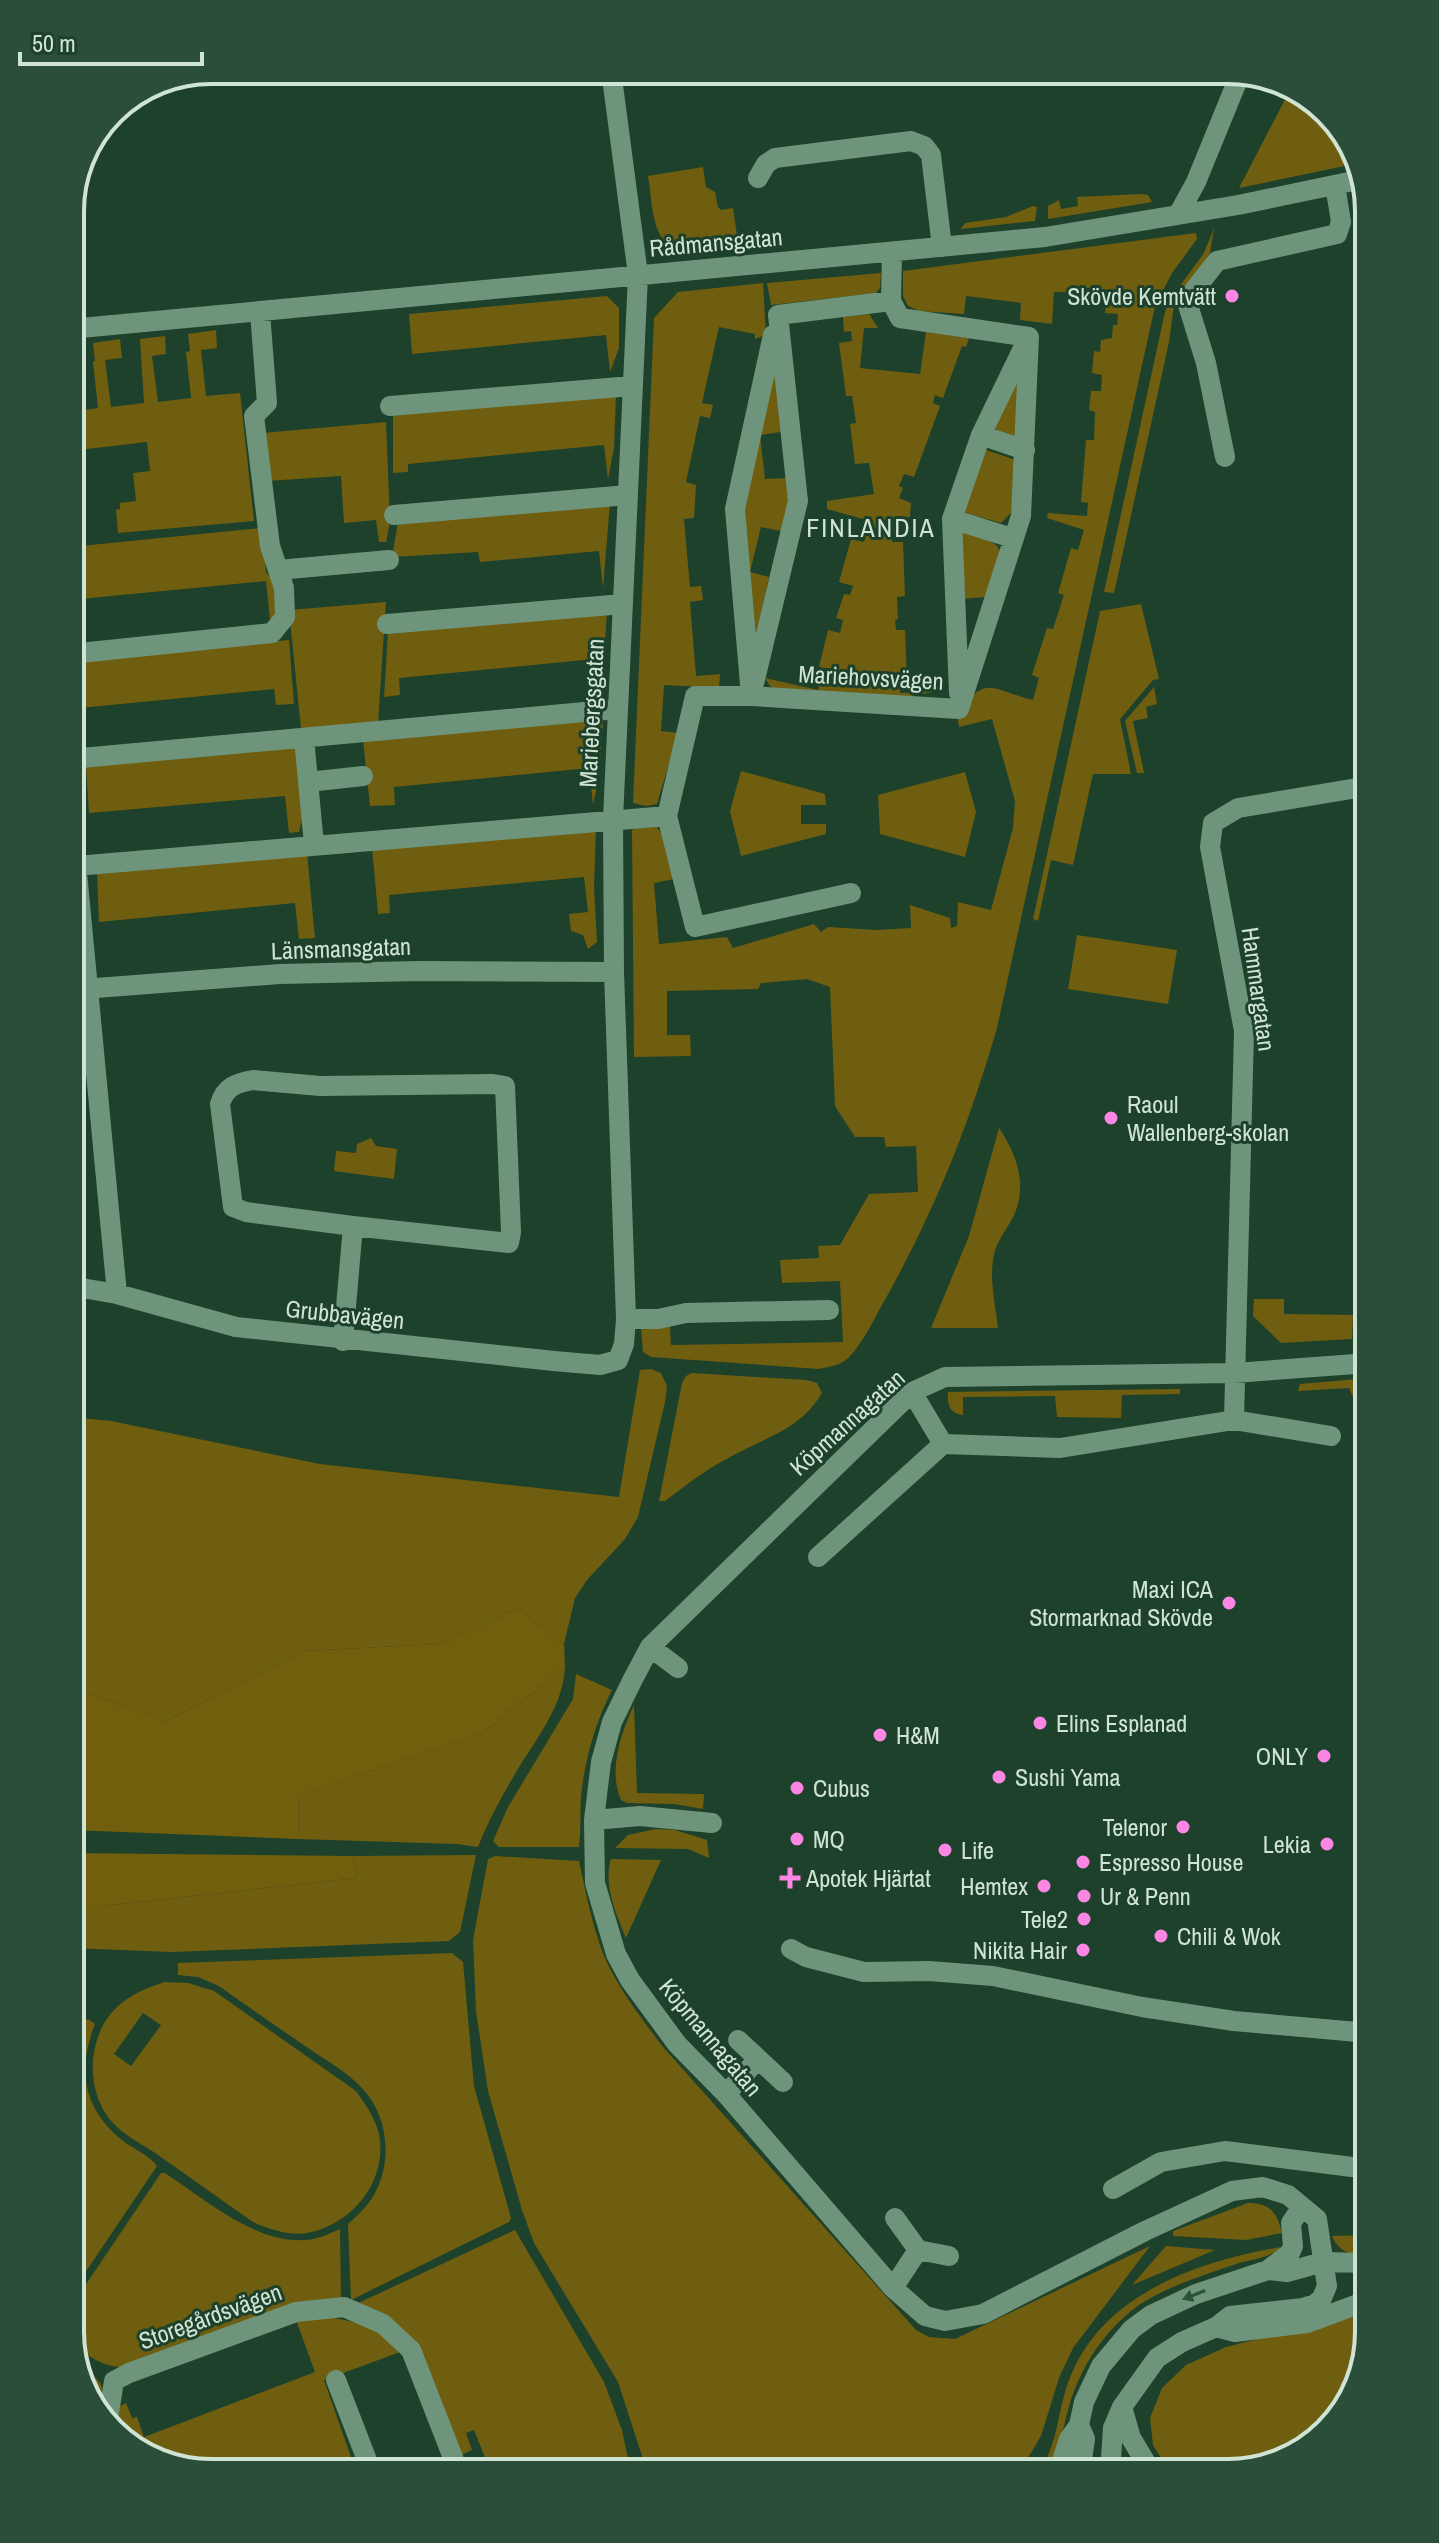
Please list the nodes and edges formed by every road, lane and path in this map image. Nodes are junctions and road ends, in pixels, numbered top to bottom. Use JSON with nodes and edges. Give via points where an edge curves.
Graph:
{"nodes":[{"id":1,"x":613,"y":84,"type":"edge"},
{"id":2,"x":1236,"y":84,"type":"edge"},
{"id":3,"x":758,"y":178,"type":"dead end"},
{"id":4,"x":1351,"y":181,"type":"edge"},
{"id":5,"x":1335,"y":185,"type":"junction"},
{"id":6,"x":1178,"y":215,"type":"junction"},
{"id":7,"x":942,"y":247,"type":"junction"},
{"id":8,"x":892,"y":252,"type":"junction"},
{"id":9,"x":638,"y":275,"type":"junction"},
{"id":10,"x":891,"y":301,"type":"junction"},
{"id":11,"x":260,"y":312,"type":"junction"},
{"id":12,"x":778,"y":315,"type":"junction"},
{"id":13,"x":84,"y":328,"type":"edge"},
{"id":14,"x":1029,"y":337,"type":"junction"},
{"id":15,"x":632,"y":386,"type":"junction"},
{"id":16,"x":390,"y":406,"type":"dead end"},
{"id":17,"x":981,"y":435,"type":"junction"},
{"id":18,"x":1025,"y":450,"type":"junction"},
{"id":19,"x":1225,"y":457,"type":"dead end"},
{"id":20,"x":628,"y":495,"type":"junction"},
{"id":21,"x":394,"y":515,"type":"dead end"},
{"id":22,"x":952,"y":519,"type":"junction"},
{"id":23,"x":1012,"y":538,"type":"junction"},
{"id":24,"x":389,"y":560,"type":"dead end"},
{"id":25,"x":278,"y":570,"type":"junction"},
{"id":26,"x":623,"y":604,"type":"junction"},
{"id":27,"x":992,"y":608,"type":"junction"},
{"id":28,"x":955,"y":609,"type":"junction"},
{"id":29,"x":387,"y":624,"type":"dead end"},
{"id":30,"x":84,"y":653,"type":"edge"},
{"id":31,"x":751,"y":696,"type":"junction"},
{"id":32,"x":617,"y":709,"type":"junction"},
{"id":33,"x":959,"y":709,"type":"junction"},
{"id":34,"x":304,"y":738,"type":"junction"},
{"id":35,"x":84,"y":758,"type":"edge"},
{"id":36,"x":363,"y":776,"type":"dead end"},
{"id":37,"x":308,"y":782,"type":"junction"},
{"id":38,"x":1355,"y":788,"type":"edge"},
{"id":39,"x":667,"y":816,"type":"junction"},
{"id":40,"x":613,"y":819,"type":"junction"},
{"id":41,"x":314,"y":845,"type":"junction"},
{"id":42,"x":84,"y":865,"type":"edge"},
{"id":43,"x":851,"y":893,"type":"dead end"},
{"id":44,"x":614,"y":972,"type":"junction"},
{"id":45,"x":84,"y":989,"type":"edge"},
{"id":46,"x":84,"y":1029,"type":"edge"},
{"id":47,"x":353,"y":1226,"type":"junction"},
{"id":48,"x":84,"y":1288,"type":"edge"},
{"id":49,"x":117,"y":1294,"type":"junction"},
{"id":50,"x":829,"y":1310,"type":"dead end"},
{"id":51,"x":626,"y":1319,"type":"junction"},
{"id":52,"x":343,"y":1341,"type":"junction"},
{"id":53,"x":618,"y":1360,"type":"joint"},
{"id":54,"x":1355,"y":1364,"type":"edge"},
{"id":55,"x":1234,"y":1373,"type":"junction"},
{"id":56,"x":912,"y":1392,"type":"junction"},
{"id":57,"x":1234,"y":1420,"type":"junction"},
{"id":58,"x":1331,"y":1436,"type":"dead end"},
{"id":59,"x":943,"y":1444,"type":"junction"},
{"id":60,"x":818,"y":1557,"type":"dead end"},
{"id":61,"x":650,"y":1647,"type":"junction"},
{"id":62,"x":678,"y":1668,"type":"dead end"},
{"id":63,"x":594,"y":1820,"type":"junction"},
{"id":64,"x":712,"y":1823,"type":"dead end"},
{"id":65,"x":791,"y":1949,"type":"dead end"},
{"id":66,"x":1355,"y":2032,"type":"edge"},
{"id":67,"x":738,"y":2040,"type":"dead end"},
{"id":68,"x":758,"y":2059,"type":"junction"},
{"id":69,"x":783,"y":2082,"type":"dead end"},
{"id":70,"x":726,"y":2094,"type":"junction"},
{"id":71,"x":1352,"y":2167,"type":"dead end"},
{"id":72,"x":1113,"y":2189,"type":"dead end"},
{"id":73,"x":1301,"y":2208,"type":"junction"},
{"id":74,"x":895,"y":2218,"type":"dead end"},
{"id":75,"x":918,"y":2250,"type":"junction"},
{"id":76,"x":949,"y":2256,"type":"dead end"},
{"id":77,"x":1323,"y":2262,"type":"junction"},
{"id":78,"x":1355,"y":2263,"type":"edge"},
{"id":79,"x":1268,"y":2270,"type":"junction"},
{"id":80,"x":893,"y":2288,"type":"junction"},
{"id":81,"x":1355,"y":2305,"type":"edge"},
{"id":82,"x":1216,"y":2327,"type":"junction"},
{"id":83,"x":336,"y":2380,"type":"dead end"},
{"id":84,"x":110,"y":2407,"type":"edge"},
{"id":85,"x":1122,"y":2407,"type":"junction"},
{"id":86,"x":1079,"y":2425,"type":"junction"},
{"id":87,"x":367,"y":2459,"type":"edge"},
{"id":88,"x":454,"y":2459,"type":"edge"},
{"id":89,"x":1063,"y":2459,"type":"edge"},
{"id":90,"x":1082,"y":2459,"type":"edge"},
{"id":91,"x":1111,"y":2459,"type":"edge"},
{"id":92,"x":1144,"y":2459,"type":"edge"}],
"edges":[{"from":1,"to":9,"type":"street","name":"Mariebergsgatan"},
{"from":2,"to":6,"type":"street"},
{"from":3,"to":7,"type":"street","via":[[775,158],[911,141],[931,155]]},
{"from":4,"to":5,"type":"street","name":"Rådmansgatan"},
{"from":5,"to":6,"type":"street","name":"Rådmansgatan"},
{"from":5,"to":19,"type":"street","via":[[1341,222],[1337,234],[1217,261],[1192,293],[1188,305]]},
{"from":6,"to":7,"type":"street","name":"Rådmansgatan"},
{"from":7,"to":8,"type":"street","name":"Rådmansgatan"},
{"from":8,"to":9,"type":"street","name":"Rådmansgatan"},
{"from":8,"to":10,"type":"street"},
{"from":9,"to":11,"type":"street","name":"Rådmansgatan"},
{"from":9,"to":15,"type":"street","name":"Mariebergsgatan"},
{"from":10,"to":12,"type":"street"},
{"from":10,"to":14,"type":"street","via":[[900,318]]},
{"from":11,"to":13,"type":"street","name":"Rådmansgatan"},
{"from":11,"to":25,"type":"street","via":[[267,403],[254,416],[270,546]]},
{"from":12,"to":31,"type":"street","via":[[735,509]]},
{"from":12,"to":31,"type":"street","via":[[798,501]]},
{"from":14,"to":17,"type":"street"},
{"from":14,"to":18,"type":"street","name":"Mariehovsvägen"},
{"from":15,"to":16,"type":"street"},
{"from":15,"to":20,"type":"street","name":"Mariebergsgatan"},
{"from":17,"to":18,"type":"street"},
{"from":17,"to":22,"type":"street"},
{"from":18,"to":23,"type":"street","name":"Mariehovsvägen","via":[[1021,516]]},
{"from":20,"to":21,"type":"street"},
{"from":20,"to":26,"type":"street","name":"Mariebergsgatan"},
{"from":22,"to":23,"type":"street"},
{"from":22,"to":28,"type":"street"},
{"from":23,"to":27,"type":"street","name":"Mariehovsvägen"},
{"from":24,"to":25,"type":"street"},
{"from":25,"to":30,"type":"street","via":[[285,617],[272,633]]},
{"from":26,"to":29,"type":"street"},
{"from":26,"to":32,"type":"street","name":"Mariebergsgatan"},
{"from":27,"to":28,"type":"street"},
{"from":27,"to":33,"type":"street","name":"Mariehovsvägen"},
{"from":28,"to":33,"type":"street"},
{"from":31,"to":33,"type":"street","name":"Mariehovsvägen"},
{"from":31,"to":39,"type":"street","name":"Mariehovsvägen","via":[[695,696]]},
{"from":32,"to":34,"type":"street"},
{"from":32,"to":40,"type":"street","name":"Mariebergsgatan"},
{"from":34,"to":35,"type":"street"},
{"from":34,"to":37,"type":"street"},
{"from":36,"to":37,"type":"street"},
{"from":37,"to":41,"type":"street"},
{"from":38,"to":55,"type":"street","name":"Hammargatan","via":[[1238,808],[1213,823],[1210,847],[1244,1031]]},
{"from":39,"to":40,"type":"street"},
{"from":39,"to":43,"type":"street","via":[[695,927]]},
{"from":40,"to":41,"type":"street"},
{"from":40,"to":44,"type":"street","name":"Mariebergsgatan"},
{"from":41,"to":42,"type":"street"},
{"from":44,"to":45,"type":"street","name":"Länsmansgatan","via":[[323,973]]},
{"from":44,"to":51,"type":"street","name":"Mariebergsgatan"},
{"from":46,"to":49,"type":"street"},
{"from":47,"to":47,"type":"street","via":[[509,1243],[505,1086],[320,1086],[253,1080],[232,1086],[220,1104],[233,1207]]},
{"from":47,"to":52,"type":"street"},
{"from":48,"to":49,"type":"street","name":"Grubbavägen"},
{"from":49,"to":52,"type":"street","name":"Grubbavägen","via":[[236,1327]]},
{"from":50,"to":51,"type":"street"},
{"from":51,"to":53,"type":"street","name":"Mariebergsgatan"},
{"from":52,"to":53,"type":"street","name":"Grubbavägen","via":[[600,1365]]},
{"from":54,"to":55,"type":"street","name":"Köpmannagatan"},
{"from":55,"to":56,"type":"street","name":"Köpmannagatan","via":[[945,1377]]},
{"from":55,"to":57,"type":"street"},
{"from":56,"to":59,"type":"street"},
{"from":56,"to":61,"type":"street","name":"Köpmannagatan"},
{"from":57,"to":58,"type":"street"},
{"from":57,"to":59,"type":"street","via":[[1060,1448]]},
{"from":59,"to":60,"type":"street"},
{"from":61,"to":62,"type":"street"},
{"from":61,"to":63,"type":"street","name":"Köpmannagatan","via":[[612,1722]]},
{"from":63,"to":64,"type":"street","via":[[640,1816]]},
{"from":63,"to":70,"type":"street","name":"Köpmannagatan","via":[[595,1883],[616,1954],[677,2044]]},
{"from":65,"to":66,"type":"street","via":[[864,1972],[993,1976],[1142,2007]]},
{"from":67,"to":68,"type":"street"},
{"from":68,"to":69,"type":"street"},
{"from":68,"to":70,"type":"street"},
{"from":70,"to":80,"type":"street","name":"Köpmannagatan"},
{"from":71,"to":72,"type":"street","via":[[1225,2151],[1161,2162]]},
{"from":73,"to":77,"type":"street","via":[[1317,2219]]},
{"from":73,"to":79,"type":"street","via":[[1291,2223],[1290,2253]]},
{"from":73,"to":80,"type":"street","name":"Köpmannagatan","via":[[1288,2195],[1263,2187],[1232,2191],[1011,2301],[963,2318],[925,2316]]},
{"from":74,"to":75,"type":"street"},
{"from":75,"to":76,"type":"street"},
{"from":75,"to":80,"type":"street"},
{"from":77,"to":78,"type":"street"},
{"from":77,"to":79,"type":"street","via":[[1287,2272]]},
{"from":77,"to":82,"type":"street","via":[[1327,2286],[1315,2304],[1230,2316]]},
{"from":79,"to":86,"type":"street","one_way":true,"via":[[1196,2294],[1132,2329],[1101,2366]]},
{"from":81,"to":82,"type":"street","via":[[1307,2323],[1235,2332]]},
{"from":82,"to":85,"type":"street","via":[[1157,2358]]},
{"from":83,"to":87,"type":"street"},
{"from":84,"to":88,"type":"street","name":"Storegårdsvägen","via":[[114,2381],[129,2373],[296,2312],[344,2307],[383,2324],[411,2350]]},
{"from":85,"to":91,"type":"street","via":[[1113,2428]]},
{"from":85,"to":92,"type":"street"},
{"from":86,"to":89,"type":"street"},
{"from":86,"to":90,"type":"street","via":[[1085,2439]]}]}
